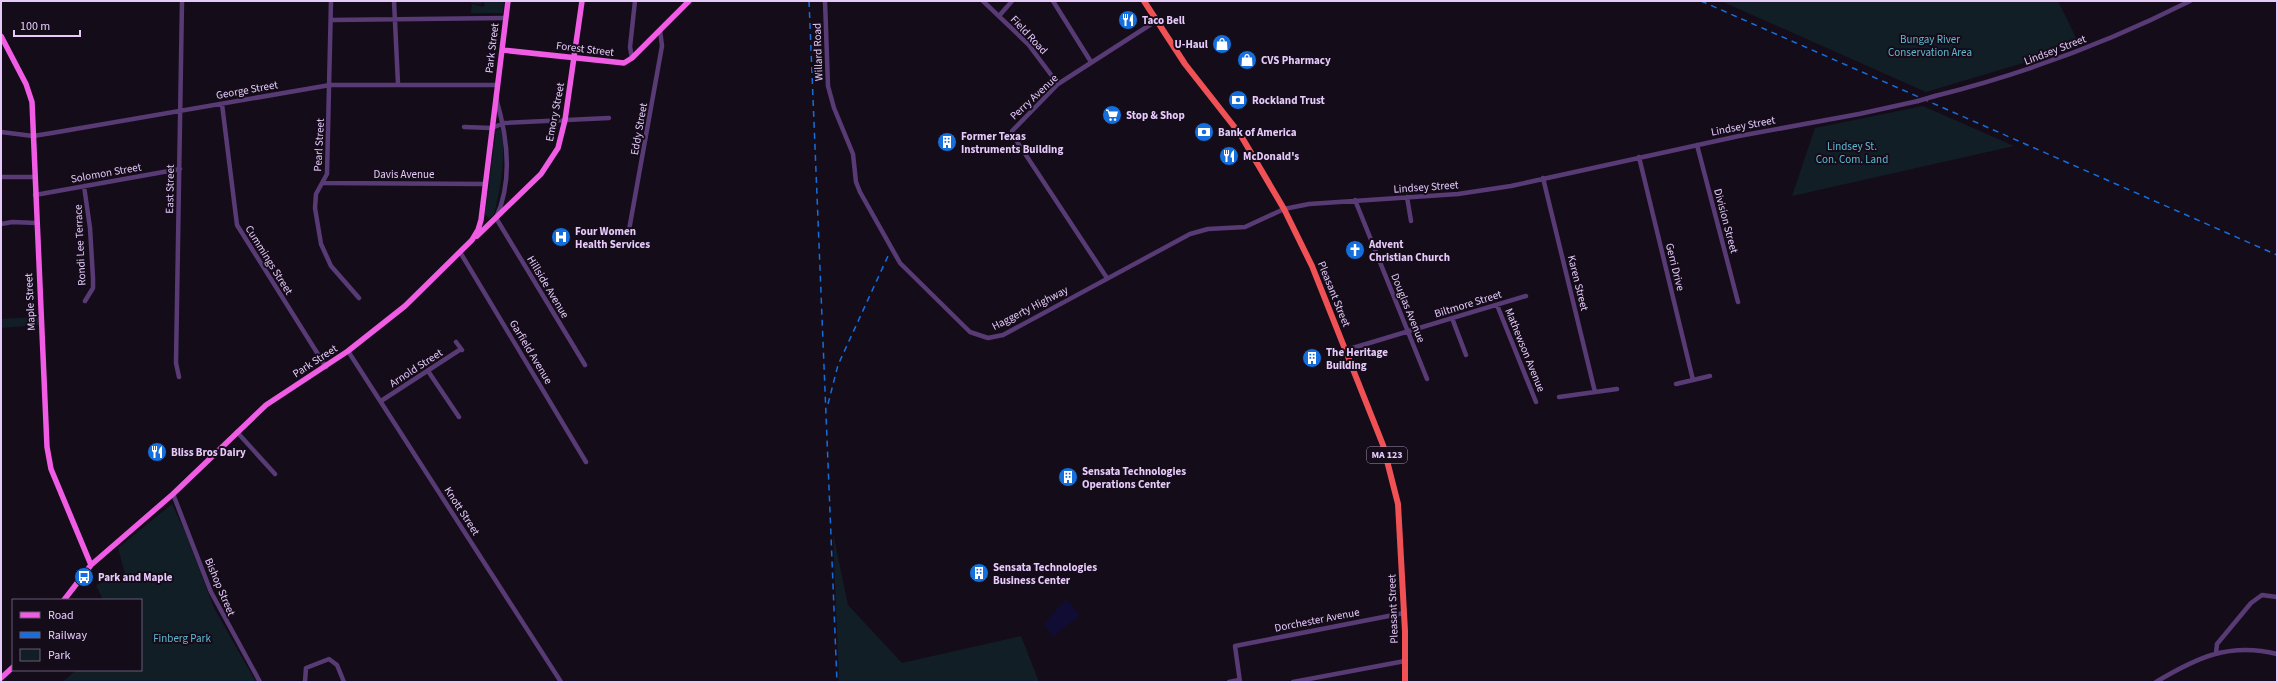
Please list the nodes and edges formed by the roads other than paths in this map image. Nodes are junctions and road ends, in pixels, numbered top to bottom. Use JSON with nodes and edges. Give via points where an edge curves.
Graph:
{"nodes":[{"id":1,"x":182,"y":1,"type":"edge"},
{"id":2,"x":331,"y":1,"type":"edge"},
{"id":3,"x":394,"y":1,"type":"edge"},
{"id":4,"x":508,"y":1,"type":"edge"},
{"id":5,"x":582,"y":1,"type":"edge"},
{"id":6,"x":635,"y":1,"type":"edge"},
{"id":7,"x":689,"y":1,"type":"edge"},
{"id":8,"x":826,"y":1,"type":"edge"},
{"id":9,"x":983,"y":1,"type":"edge"},
{"id":10,"x":1012,"y":1,"type":"edge"},
{"id":11,"x":1053,"y":1,"type":"edge"},
{"id":12,"x":1144,"y":1,"type":"edge"},
{"id":13,"x":2190,"y":1,"type":"edge"},
{"id":14,"x":999,"y":16,"type":"junction"},
{"id":15,"x":395,"y":18,"type":"junction"},
{"id":16,"x":506,"y":18,"type":"junction"},
{"id":17,"x":331,"y":20,"type":"junction"},
{"id":18,"x":1156,"y":21,"type":"junction"},
{"id":19,"x":660,"y":30,"type":"junction"},
{"id":20,"x":1,"y":36,"type":"edge"},
{"id":21,"x":502,"y":50,"type":"junction"},
{"id":22,"x":574,"y":58,"type":"junction"},
{"id":23,"x":632,"y":58,"type":"junction"},
{"id":24,"x":1091,"y":62,"type":"junction"},
{"id":25,"x":398,"y":84,"type":"junction"},
{"id":26,"x":1058,"y":84,"type":"junction"},
{"id":27,"x":330,"y":85,"type":"junction"},
{"id":28,"x":498,"y":85,"type":"junction"},
{"id":29,"x":496,"y":97,"type":"junction"},
{"id":30,"x":222,"y":104,"type":"junction"},
{"id":31,"x":181,"y":110,"type":"junction"},
{"id":32,"x":609,"y":118,"type":"dead end"},
{"id":33,"x":565,"y":120,"type":"junction"},
{"id":34,"x":504,"y":123,"type":"junction"},
{"id":35,"x":841,"y":124,"type":"joint"},
{"id":36,"x":464,"y":126,"type":"dead end"},
{"id":37,"x":492,"y":128,"type":"junction"},
{"id":38,"x":1,"y":132,"type":"edge"},
{"id":39,"x":32,"y":136,"type":"junction"},
{"id":40,"x":1697,"y":145,"type":"junction"},
{"id":41,"x":1639,"y":157,"type":"junction"},
{"id":42,"x":180,"y":169,"type":"junction"},
{"id":43,"x":1,"y":177,"type":"edge"},
{"id":44,"x":34,"y":177,"type":"junction"},
{"id":45,"x":1543,"y":178,"type":"junction"},
{"id":46,"x":324,"y":183,"type":"junction"},
{"id":47,"x":485,"y":184,"type":"junction"},
{"id":48,"x":84,"y":186,"type":"junction"},
{"id":49,"x":35,"y":194,"type":"junction"},
{"id":50,"x":1407,"y":197,"type":"junction"},
{"id":51,"x":1355,"y":200,"type":"junction"},
{"id":52,"x":1284,"y":209,"type":"junction"},
{"id":53,"x":481,"y":216,"type":"junction"},
{"id":54,"x":495,"y":219,"type":"junction"},
{"id":55,"x":1411,"y":221,"type":"dead end"},
{"id":56,"x":37,"y":223,"type":"junction"},
{"id":57,"x":1,"y":224,"type":"edge"},
{"id":58,"x":629,"y":230,"type":"dead end"},
{"id":59,"x":472,"y":240,"type":"junction"},
{"id":60,"x":460,"y":252,"type":"junction"},
{"id":61,"x":1107,"y":278,"type":"junction"},
{"id":62,"x":1526,"y":296,"type":"dead end"},
{"id":63,"x":359,"y":298,"type":"dead end"},
{"id":64,"x":85,"y":301,"type":"dead end"},
{"id":65,"x":1738,"y":302,"type":"dead end"},
{"id":66,"x":1497,"y":304,"type":"junction"},
{"id":67,"x":1452,"y":318,"type":"junction"},
{"id":68,"x":1408,"y":332,"type":"junction"},
{"id":69,"x":456,"y":342,"type":"dead end"},
{"id":70,"x":1346,"y":350,"type":"junction"},
{"id":71,"x":348,"y":351,"type":"junction"},
{"id":72,"x":1466,"y":355,"type":"dead end"},
{"id":73,"x":585,"y":365,"type":"dead end"},
{"id":74,"x":326,"y":367,"type":"junction"},
{"id":75,"x":428,"y":371,"type":"junction"},
{"id":76,"x":179,"y":376,"type":"dead end"},
{"id":77,"x":1710,"y":376,"type":"dead end"},
{"id":78,"x":1427,"y":379,"type":"dead end"},
{"id":79,"x":1693,"y":380,"type":"junction"},
{"id":80,"x":1676,"y":384,"type":"dead end"},
{"id":81,"x":1617,"y":388,"type":"dead end"},
{"id":82,"x":1595,"y":392,"type":"junction"},
{"id":83,"x":1559,"y":397,"type":"dead end"},
{"id":84,"x":381,"y":401,"type":"junction"},
{"id":85,"x":1536,"y":402,"type":"dead end"},
{"id":86,"x":459,"y":417,"type":"dead end"},
{"id":87,"x":237,"y":432,"type":"junction"},
{"id":88,"x":586,"y":462,"type":"dead end"},
{"id":89,"x":275,"y":474,"type":"dead end"},
{"id":90,"x":173,"y":494,"type":"junction"},
{"id":91,"x":91,"y":565,"type":"junction"},
{"id":92,"x":2277,"y":597,"type":"edge"},
{"id":93,"x":65,"y":599,"type":"edge"},
{"id":94,"x":1404,"y":613,"type":"junction"},
{"id":95,"x":2216,"y":653,"type":"junction"},
{"id":96,"x":2277,"y":654,"type":"edge"},
{"id":97,"x":1405,"y":661,"type":"junction"},
{"id":98,"x":12,"y":668,"type":"edge"},
{"id":99,"x":1,"y":678,"type":"edge"},
{"id":100,"x":1240,"y":681,"type":"edge"},
{"id":101,"x":260,"y":682,"type":"edge"},
{"id":102,"x":305,"y":682,"type":"edge"},
{"id":103,"x":344,"y":682,"type":"edge"},
{"id":104,"x":561,"y":682,"type":"edge"},
{"id":105,"x":1229,"y":682,"type":"edge"},
{"id":106,"x":1293,"y":682,"type":"edge"},
{"id":107,"x":1405,"y":682,"type":"edge"},
{"id":108,"x":2156,"y":682,"type":"edge"}],
"edges":[{"from":1,"to":31,"type":"street","name":"East Street"},
{"from":2,"to":17,"type":"street","name":"Pearl Street"},
{"from":3,"to":15,"type":"street"},
{"from":4,"to":16,"type":"main road","name":"Park Street"},
{"from":5,"to":22,"type":"main road","name":"Emory Street"},
{"from":6,"to":23,"type":"street","via":[[630,46]]},
{"from":7,"to":19,"type":"main road","name":"Forest Street"},
{"from":8,"to":35,"type":"street","name":"Willard Road","via":[[826,72],[834,108]]},
{"from":9,"to":14,"type":"street","name":"Field Road"},
{"from":10,"to":14,"type":"street"},
{"from":11,"to":24,"type":"street"},
{"from":12,"to":18,"type":"highway","name":"Pleasant Street","number":"MA 123"},
{"from":13,"to":40,"type":"street","name":"Lindsey Street","bridge":true,"via":[[2122,34],[2003,78],[1860,114]]},
{"from":14,"to":26,"type":"street","name":"Field Road","via":[[1034,50]]},
{"from":15,"to":16,"type":"street"},
{"from":15,"to":17,"type":"street"},
{"from":15,"to":25,"type":"street"},
{"from":16,"to":21,"type":"main road","name":"Park Street"},
{"from":17,"to":27,"type":"street","name":"Pearl Street"},
{"from":18,"to":24,"type":"street","name":"Perry Avenue"},
{"from":18,"to":52,"type":"highway","name":"Pleasant Street","number":"MA 123","via":[[1185,64],[1240,134]]},
{"from":19,"to":23,"type":"main road","name":"Forest Street"},
{"from":19,"to":58,"type":"street","name":"Eddy Street","via":[[662,46]]},
{"from":20,"to":39,"type":"main road","name":"Maple Street","via":[[30,93]]},
{"from":21,"to":22,"type":"main road","name":"Forest Street"},
{"from":21,"to":28,"type":"main road","name":"Park Street"},
{"from":22,"to":23,"type":"main road","name":"Forest Street","via":[[621,64]]},
{"from":22,"to":33,"type":"main road","name":"Emory Street"},
{"from":24,"to":26,"type":"street","name":"Perry Avenue"},
{"from":25,"to":27,"type":"street","name":"George Street"},
{"from":25,"to":28,"type":"street","name":"George Street"},
{"from":26,"to":61,"type":"street","name":"Perry Avenue","via":[[1015,126],[1012,134]]},
{"from":27,"to":30,"type":"street","name":"George Street"},
{"from":27,"to":46,"type":"street","name":"Pearl Street","via":[[327,174]]},
{"from":28,"to":29,"type":"main road","name":"Park Street"},
{"from":29,"to":34,"type":"street","name":"Park Street"},
{"from":29,"to":37,"type":"main road","name":"Park Street"},
{"from":30,"to":31,"type":"street","name":"George Street"},
{"from":30,"to":74,"type":"street","name":"Cummings Street","via":[[237,225]]},
{"from":31,"to":39,"type":"street","name":"George Street"},
{"from":31,"to":42,"type":"street","name":"East Street"},
{"from":32,"to":33,"type":"street"},
{"from":33,"to":34,"type":"street"},
{"from":33,"to":54,"type":"main road","name":"Emory Street","via":[[560,143],[549,164]]},
{"from":34,"to":37,"type":"street"},
{"from":34,"to":54,"type":"street","name":"Park Street","via":[[506,173]]},
{"from":35,"to":61,"type":"street","name":"Haggerty Highway","via":[[853,154],[857,185],[898,261],[973,334],[988,338],[1000,336]]},
{"from":36,"to":37,"type":"street"},
{"from":37,"to":47,"type":"main road","name":"Park Street"},
{"from":38,"to":39,"type":"street","name":"George Street"},
{"from":39,"to":44,"type":"main road","name":"Maple Street"},
{"from":40,"to":41,"type":"street","name":"Lindsey Street"},
{"from":40,"to":65,"type":"street","name":"Division Street"},
{"from":41,"to":45,"type":"street","name":"Lindsey Street"},
{"from":41,"to":79,"type":"street","name":"Gerri Drive"},
{"from":42,"to":48,"type":"street","name":"Solomon Street"},
{"from":42,"to":76,"type":"street","name":"East Street","via":[[176,363]]},
{"from":43,"to":44,"type":"street"},
{"from":44,"to":49,"type":"main road","name":"Maple Street"},
{"from":45,"to":50,"type":"street","name":"Lindsey Street","via":[[1488,190]]},
{"from":45,"to":82,"type":"street","name":"Karen Street"},
{"from":46,"to":47,"type":"street","name":"Davis Avenue"},
{"from":46,"to":63,"type":"street","name":"Pearl Street","via":[[316,194],[315,208],[321,244],[331,266]]},
{"from":47,"to":53,"type":"main road","name":"Park Street"},
{"from":48,"to":49,"type":"street","name":"Solomon Street"},
{"from":48,"to":64,"type":"street","name":"Rondi Lee Terrace","via":[[93,278],[93,288]]},
{"from":49,"to":56,"type":"main road","name":"Maple Street"},
{"from":50,"to":51,"type":"street","name":"Lindsey Street"},
{"from":50,"to":55,"type":"street"},
{"from":51,"to":52,"type":"street","name":"Lindsey Street"},
{"from":51,"to":68,"type":"street","name":"Douglas Avenue"},
{"from":52,"to":61,"type":"street","name":"Haggerty Highway","via":[[1245,227],[1208,229],[1190,234]]},
{"from":52,"to":70,"type":"highway","name":"Pleasant Street","number":"MA 123","via":[[1312,266]]},
{"from":53,"to":54,"type":"main road","via":[[486,221]]},
{"from":53,"to":59,"type":"main road","name":"Park Street","via":[[478,230]]},
{"from":54,"to":59,"type":"main road","name":"Emory Street"},
{"from":54,"to":73,"type":"street","name":"Hillside Avenue"},
{"from":56,"to":57,"type":"street"},
{"from":56,"to":91,"type":"main road","name":"Maple Street","via":[[48,459]]},
{"from":59,"to":60,"type":"main road","name":"Park Street"},
{"from":60,"to":71,"type":"main road","name":"Park Street","via":[[404,306]]},
{"from":60,"to":88,"type":"street","name":"Garfield Avenue"},
{"from":62,"to":66,"type":"street","name":"Biltmore Street"},
{"from":66,"to":67,"type":"street","name":"Biltmore Street"},
{"from":66,"to":85,"type":"street","name":"Mathewson Avenue"},
{"from":67,"to":68,"type":"street","name":"Biltmore Street"},
{"from":67,"to":72,"type":"street"},
{"from":68,"to":70,"type":"street","name":"Biltmore Street"},
{"from":68,"to":78,"type":"street","name":"Douglas Avenue"},
{"from":69,"to":75,"type":"street","name":"Arnold Street","via":[[462,351]]},
{"from":70,"to":94,"type":"highway","name":"Pleasant Street","number":"MA 123","via":[[1383,445],[1395,487]]},
{"from":71,"to":74,"type":"main road","name":"Park Street"},
{"from":71,"to":84,"type":"street","name":"Knott Street"},
{"from":74,"to":87,"type":"main road","name":"Park Street","via":[[266,405]]},
{"from":75,"to":84,"type":"street","name":"Arnold Street"},
{"from":75,"to":86,"type":"street"},
{"from":77,"to":79,"type":"street"},
{"from":79,"to":80,"type":"street"},
{"from":81,"to":82,"type":"street"},
{"from":82,"to":83,"type":"street"},
{"from":84,"to":104,"type":"street","name":"Knott Street"},
{"from":87,"to":89,"type":"street"},
{"from":87,"to":90,"type":"main road","name":"Park Street"},
{"from":90,"to":91,"type":"main road","name":"Park Street"},
{"from":90,"to":101,"type":"street","name":"Bishop Street","via":[[211,592]]},
{"from":91,"to":93,"type":"main road","name":"Park Street"},
{"from":92,"to":95,"type":"street","via":[[2262,595],[2251,603],[2217,644]]},
{"from":94,"to":97,"type":"highway","name":"Pleasant Street","number":"MA 123"},
{"from":94,"to":100,"type":"street","name":"Dorchester Avenue","via":[[1235,646]]},
{"from":95,"to":96,"type":"street","via":[[2247,649]]},
{"from":95,"to":108,"type":"street","via":[[2187,663]]},
{"from":97,"to":106,"type":"street"},
{"from":97,"to":107,"type":"highway","name":"Pleasant Street","number":"MA 123"},
{"from":98,"to":99,"type":"main road"},
{"from":100,"to":105,"type":"street"},
{"from":102,"to":103,"type":"street","via":[[306,668],[329,659],[337,665]]}]}
